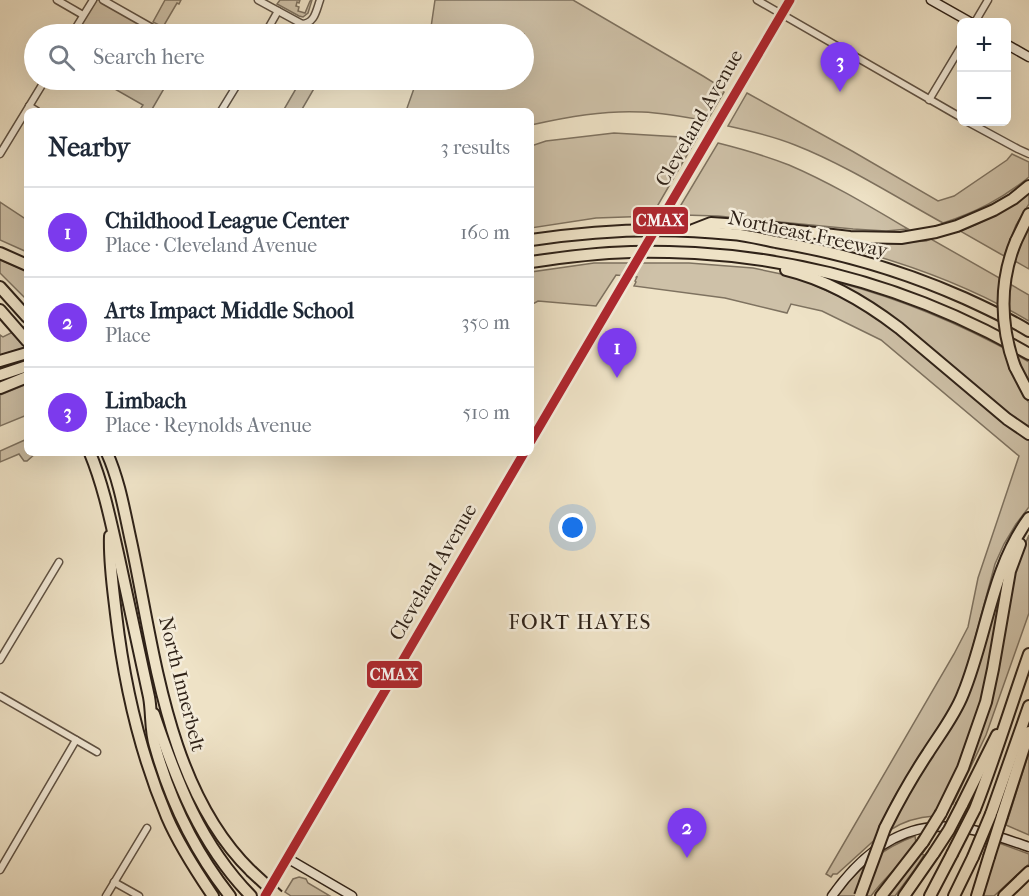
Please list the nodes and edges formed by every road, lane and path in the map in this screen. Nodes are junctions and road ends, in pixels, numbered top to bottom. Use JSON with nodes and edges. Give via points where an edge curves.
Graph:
{"nodes":[{"id":1,"x":57,"y":0,"type":"edge"},
{"id":2,"x":93,"y":0,"type":"edge"},
{"id":3,"x":103,"y":0,"type":"edge"},
{"id":4,"x":258,"y":0,"type":"edge"},
{"id":5,"x":320,"y":0,"type":"edge"},
{"id":6,"x":758,"y":0,"type":"edge"},
{"id":7,"x":790,"y":0,"type":"edge"},
{"id":8,"x":931,"y":0,"type":"edge"},
{"id":9,"x":988,"y":0,"type":"edge"},
{"id":10,"x":278,"y":11,"type":"junction"},
{"id":11,"x":83,"y":15,"type":"junction"},
{"id":12,"x":781,"y":15,"type":"junction"},
{"id":13,"x":963,"y":18,"type":"edge"},
{"id":14,"x":977,"y":18,"type":"edge"},
{"id":15,"x":78,"y":24,"type":"edge"},
{"id":16,"x":145,"y":24,"type":"edge"},
{"id":17,"x":271,"y":24,"type":"edge"},
{"id":18,"x":1011,"y":47,"type":"edge"},
{"id":19,"x":957,"y":53,"type":"edge"},
{"id":20,"x":1029,"y":57,"type":"edge"},
{"id":21,"x":39,"y":90,"type":"edge"},
{"id":22,"x":234,"y":90,"type":"edge"},
{"id":23,"x":929,"y":100,"type":"junction"},
{"id":24,"x":29,"y":106,"type":"joint"},
{"id":25,"x":32,"y":108,"type":"edge"},
{"id":26,"x":223,"y":108,"type":"edge"},
{"id":27,"x":24,"y":114,"type":"edge"},
{"id":28,"x":957,"y":115,"type":"edge"},
{"id":29,"x":975,"y":126,"type":"edge"},
{"id":30,"x":0,"y":154,"type":"edge"},
{"id":31,"x":1029,"y":154,"type":"edge"},
{"id":32,"x":1029,"y":186,"type":"edge"},
{"id":33,"x":1029,"y":214,"type":"edge"},
{"id":34,"x":690,"y":231,"type":"junction"},
{"id":35,"x":534,"y":240,"type":"edge"},
{"id":36,"x":0,"y":248,"type":"edge"},
{"id":37,"x":0,"y":253,"type":"edge"},
{"id":38,"x":728,"y":255,"type":"junction"},
{"id":39,"x":534,"y":262,"type":"edge"},
{"id":40,"x":22,"y":263,"type":"edge"},
{"id":41,"x":0,"y":287,"type":"edge"},
{"id":42,"x":0,"y":310,"type":"edge"},
{"id":43,"x":24,"y":314,"type":"edge"},
{"id":44,"x":0,"y":315,"type":"edge"},
{"id":45,"x":12,"y":323,"type":"junction"},
{"id":46,"x":1029,"y":330,"type":"edge"},
{"id":47,"x":24,"y":337,"type":"edge"},
{"id":48,"x":24,"y":354,"type":"edge"},
{"id":49,"x":1029,"y":354,"type":"edge"},
{"id":50,"x":0,"y":361,"type":"edge"},
{"id":51,"x":24,"y":367,"type":"edge"},
{"id":52,"x":0,"y":375,"type":"edge"},
{"id":53,"x":24,"y":378,"type":"edge"},
{"id":54,"x":0,"y":388,"type":"edge"},
{"id":55,"x":1029,"y":394,"type":"edge"},
{"id":56,"x":1029,"y":434,"type":"edge"},
{"id":57,"x":534,"y":436,"type":"edge"},
{"id":58,"x":91,"y":456,"type":"edge"},
{"id":59,"x":109,"y":456,"type":"edge"},
{"id":60,"x":522,"y":456,"type":"edge"},
{"id":61,"x":1029,"y":518,"type":"edge"},
{"id":62,"x":110,"y":521,"type":"junction"},
{"id":63,"x":1029,"y":528,"type":"edge"},
{"id":64,"x":59,"y":562,"type":"dead end"},
{"id":65,"x":1029,"y":654,"type":"edge"},
{"id":66,"x":0,"y":660,"type":"edge"},
{"id":67,"x":0,"y":696,"type":"edge"},
{"id":68,"x":149,"y":700,"type":"junction"},
{"id":69,"x":1029,"y":706,"type":"edge"},
{"id":70,"x":1008,"y":713,"type":"junction"},
{"id":71,"x":1029,"y":732,"type":"edge"},
{"id":72,"x":76,"y":740,"type":"junction"},
{"id":73,"x":97,"y":752,"type":"dead end"},
{"id":74,"x":997,"y":815,"type":"junction"},
{"id":75,"x":147,"y":828,"type":"dead end"},
{"id":76,"x":1029,"y":847,"type":"edge"},
{"id":77,"x":287,"y":858,"type":"junction"},
{"id":78,"x":0,"y":870,"type":"edge"},
{"id":79,"x":1029,"y":872,"type":"edge"},
{"id":80,"x":114,"y":882,"type":"junction"},
{"id":81,"x":106,"y":896,"type":"edge"},
{"id":82,"x":139,"y":896,"type":"edge"},
{"id":83,"x":213,"y":896,"type":"edge"},
{"id":84,"x":230,"y":896,"type":"edge"},
{"id":85,"x":251,"y":896,"type":"edge"},
{"id":86,"x":265,"y":896,"type":"edge"},
{"id":87,"x":278,"y":896,"type":"edge"},
{"id":88,"x":352,"y":896,"type":"edge"},
{"id":89,"x":832,"y":896,"type":"edge"},
{"id":90,"x":860,"y":896,"type":"edge"},
{"id":91,"x":881,"y":896,"type":"edge"},
{"id":92,"x":904,"y":896,"type":"edge"},
{"id":93,"x":930,"y":896,"type":"edge"},
{"id":94,"x":954,"y":896,"type":"edge"},
{"id":95,"x":977,"y":896,"type":"edge"},
{"id":96,"x":1004,"y":896,"type":"edge"}],
"edges":[{"from":1,"to":11,"type":"street"},
{"from":2,"to":11,"type":"street"},
{"from":3,"to":16,"type":"street"},
{"from":4,"to":10,"type":"street"},
{"from":5,"to":10,"type":"street","via":[[313,19],[306,24]]},
{"from":6,"to":12,"type":"street"},
{"from":7,"to":12,"type":"main road","name":"Cleveland Avenue"},
{"from":8,"to":13,"type":"street"},
{"from":9,"to":14,"type":"street"},
{"from":10,"to":17,"type":"street"},
{"from":11,"to":15,"type":"street"},
{"from":12,"to":23,"type":"street"},
{"from":12,"to":57,"type":"main road","name":"Cleveland Avenue","bridge":true},
{"from":18,"to":20,"type":"street"},
{"from":19,"to":23,"type":"street"},
{"from":21,"to":24,"type":"street"},
{"from":22,"to":26,"type":"street"},
{"from":23,"to":28,"type":"street"},
{"from":24,"to":25,"type":"street"},
{"from":27,"to":30,"type":"street"},
{"from":29,"to":31,"type":"street"},
{"from":32,"to":34,"type":"highway","via":[[994,210],[957,226],[901,238],[850,237],[711,223]]},
{"from":33,"to":55,"type":"highway","bridge":true,"via":[[1008,263],[1003,300],[1010,353]]},
{"from":34,"to":35,"type":"highway","name":"Northeast Freeway","via":[[622,231]]},
{"from":34,"to":46,"type":"highway","name":"Northeast Freeway","via":[[795,245],[892,269]]},
{"from":36,"to":40,"type":"highway"},
{"from":37,"to":40,"type":"highway"},
{"from":38,"to":39,"type":"highway","name":"Northeast Freeway","via":[[659,251]]},
{"from":38,"to":49,"type":"highway","name":"Northeast Freeway","via":[[774,261],[872,284],[951,313]]},
{"from":38,"to":56,"type":"highway","via":[[796,272],[862,302],[899,327]]},
{"from":41,"to":43,"type":"highway"},
{"from":42,"to":45,"type":"highway"},
{"from":44,"to":45,"type":"highway"},
{"from":45,"to":47,"type":"highway"},
{"from":48,"to":50,"type":"highway"},
{"from":51,"to":52,"type":"highway"},
{"from":53,"to":54,"type":"highway"},
{"from":58,"to":62,"type":"highway","name":"North Innerbelt"},
{"from":59,"to":87,"type":"highway","name":"North Innerbelt","bridge":true,"via":[[156,665],[183,763],[208,817],[250,871]]},
{"from":60,"to":77,"type":"main road","name":"Cleveland Avenue"},
{"from":61,"to":90,"type":"highway","bridge":true,"via":[[998,577],[963,696],[899,800]]},
{"from":62,"to":68,"type":"highway","name":"North Innerbelt"},
{"from":62,"to":83,"type":"highway","via":[[109,555],[117,628],[134,715],[167,816]]},
{"from":63,"to":91,"type":"highway","bridge":true,"via":[[1010,571],[983,712],[963,768],[923,842]]},
{"from":64,"to":66,"type":"street"},
{"from":65,"to":70,"type":"highway"},
{"from":67,"to":72,"type":"street"},
{"from":68,"to":84,"type":"highway","name":"North Innerbelt","via":[[154,745],[167,784],[198,849]]},
{"from":68,"to":85,"type":"highway","via":[[193,815],[207,840]]},
{"from":69,"to":74,"type":"highway"},
{"from":70,"to":92,"type":"highway","bridge":true,"via":[[949,830]]},
{"from":70,"to":93,"type":"highway","bridge":true,"via":[[975,809]]},
{"from":71,"to":74,"type":"highway"},
{"from":72,"to":73,"type":"street"},
{"from":72,"to":78,"type":"street"},
{"from":74,"to":94,"type":"highway","bridge":true},
{"from":74,"to":95,"type":"highway","bridge":true},
{"from":75,"to":80,"type":"street"},
{"from":76,"to":89,"type":"street","via":[[974,831],[931,827],[911,832],[865,858]]},
{"from":77,"to":86,"type":"main road","name":"Cleveland Avenue"},
{"from":77,"to":88,"type":"street"},
{"from":79,"to":96,"type":"highway"},
{"from":80,"to":81,"type":"street"},
{"from":80,"to":82,"type":"street"}]}
